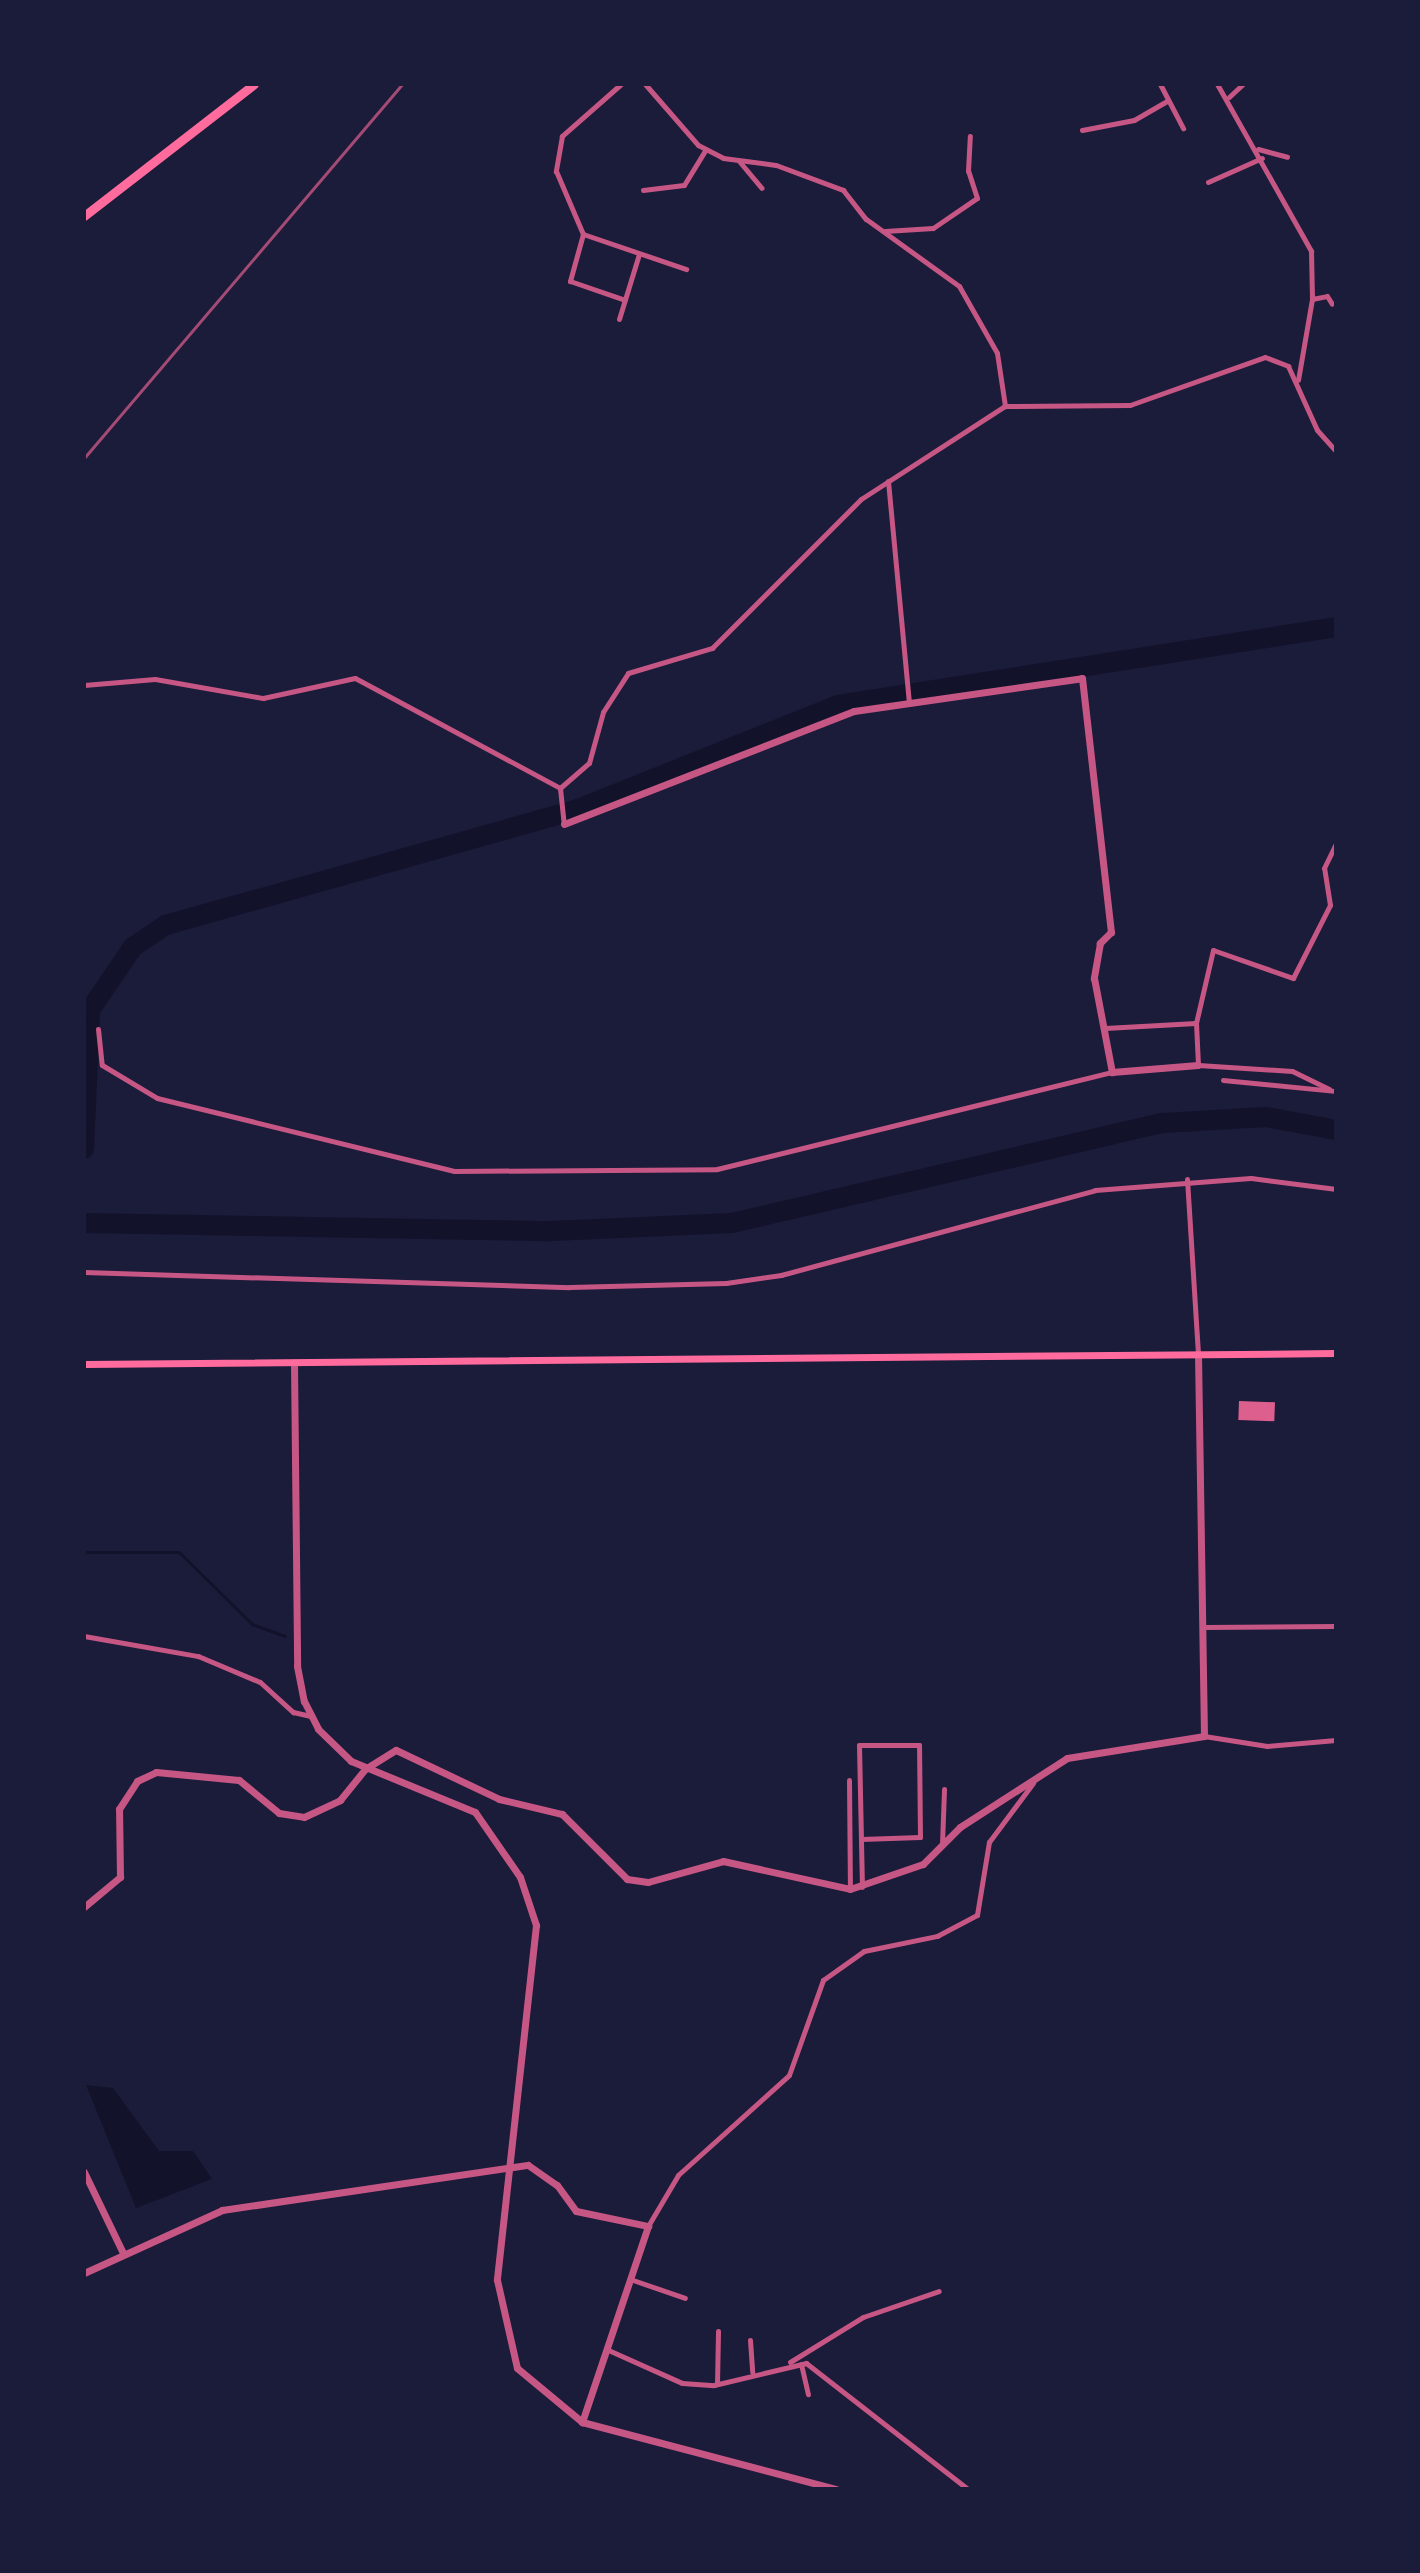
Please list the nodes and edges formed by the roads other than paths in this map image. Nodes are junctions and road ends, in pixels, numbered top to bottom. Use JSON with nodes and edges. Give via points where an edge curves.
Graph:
{"nodes":[{"id":1,"x":254,"y":84,"type":"edge"},
{"id":2,"x":621,"y":84,"type":"edge"},
{"id":3,"x":645,"y":84,"type":"edge"},
{"id":4,"x":1160,"y":84,"type":"edge"},
{"id":5,"x":1217,"y":84,"type":"edge"},
{"id":6,"x":1243,"y":84,"type":"edge"},
{"id":7,"x":1229,"y":97,"type":"junction"},
{"id":8,"x":1168,"y":100,"type":"junction"},
{"id":9,"x":1183,"y":128,"type":"dead end"},
{"id":10,"x":1082,"y":130,"type":"dead end"},
{"id":11,"x":970,"y":136,"type":"dead end"},
{"id":12,"x":706,"y":149,"type":"junction"},
{"id":13,"x":1258,"y":149,"type":"junction"},
{"id":14,"x":1287,"y":157,"type":"dead end"},
{"id":15,"x":1262,"y":158,"type":"junction"},
{"id":16,"x":739,"y":160,"type":"junction"},
{"id":17,"x":1208,"y":182,"type":"dead end"},
{"id":18,"x":762,"y":188,"type":"dead end"},
{"id":19,"x":643,"y":190,"type":"dead end"},
{"id":20,"x":84,"y":216,"type":"edge"},
{"id":21,"x":884,"y":231,"type":"junction"},
{"id":22,"x":583,"y":234,"type":"junction"},
{"id":23,"x":639,"y":254,"type":"junction"},
{"id":24,"x":686,"y":269,"type":"dead end"},
{"id":25,"x":1336,"y":292,"type":"edge"},
{"id":26,"x":1327,"y":296,"type":"junction"},
{"id":27,"x":1312,"y":299,"type":"junction"},
{"id":28,"x":625,"y":300,"type":"junction"},
{"id":29,"x":1332,"y":304,"type":"dead end"},
{"id":30,"x":619,"y":319,"type":"dead end"},
{"id":31,"x":1298,"y":381,"type":"junction"},
{"id":32,"x":1005,"y":406,"type":"junction"},
{"id":33,"x":1336,"y":451,"type":"edge"},
{"id":34,"x":888,"y":481,"type":"junction"},
{"id":35,"x":84,"y":685,"type":"edge"},
{"id":36,"x":909,"y":701,"type":"junction"},
{"id":37,"x":560,"y":788,"type":"junction"},
{"id":38,"x":564,"y":821,"type":"joint"},
{"id":39,"x":1336,"y":843,"type":"edge"},
{"id":40,"x":1196,"y":1023,"type":"junction"},
{"id":41,"x":1105,"y":1028,"type":"junction"},
{"id":42,"x":98,"y":1029,"type":"dead end"},
{"id":43,"x":1198,"y":1065,"type":"junction"},
{"id":44,"x":1112,"y":1072,"type":"junction"},
{"id":45,"x":1223,"y":1080,"type":"dead end"},
{"id":46,"x":1332,"y":1090,"type":"edge"},
{"id":47,"x":1187,"y":1179,"type":"junction"},
{"id":48,"x":1336,"y":1189,"type":"edge"},
{"id":49,"x":84,"y":1272,"type":"edge"},
{"id":50,"x":1336,"y":1353,"type":"edge"},
{"id":51,"x":1198,"y":1354,"type":"junction"},
{"id":52,"x":294,"y":1363,"type":"junction"},
{"id":53,"x":84,"y":1364,"type":"edge"},
{"id":54,"x":1336,"y":1626,"type":"edge"},
{"id":55,"x":1204,"y":1627,"type":"junction"},
{"id":56,"x":84,"y":1636,"type":"edge"},
{"id":57,"x":311,"y":1716,"type":"junction"},
{"id":58,"x":1204,"y":1736,"type":"junction"},
{"id":59,"x":1336,"y":1740,"type":"edge"},
{"id":60,"x":365,"y":1769,"type":"junction"},
{"id":61,"x":849,"y":1780,"type":"dead end"},
{"id":62,"x":1033,"y":1783,"type":"junction"},
{"id":63,"x":944,"y":1789,"type":"dead end"},
{"id":64,"x":861,"y":1839,"type":"junction"},
{"id":65,"x":942,"y":1847,"type":"junction"},
{"id":66,"x":862,"y":1888,"type":"junction"},
{"id":67,"x":850,"y":1889,"type":"junction"},
{"id":68,"x":84,"y":1907,"type":"edge"},
{"id":69,"x":505,"y":2167,"type":"junction"},
{"id":70,"x":84,"y":2172,"type":"edge"},
{"id":71,"x":648,"y":2226,"type":"junction"},
{"id":72,"x":123,"y":2253,"type":"junction"},
{"id":73,"x":84,"y":2273,"type":"edge"},
{"id":74,"x":629,"y":2279,"type":"junction"},
{"id":75,"x":939,"y":2291,"type":"dead end"},
{"id":76,"x":685,"y":2298,"type":"dead end"},
{"id":77,"x":718,"y":2331,"type":"dead end"},
{"id":78,"x":750,"y":2340,"type":"dead end"},
{"id":79,"x":606,"y":2349,"type":"junction"},
{"id":80,"x":789,"y":2362,"type":"junction"},
{"id":81,"x":801,"y":2363,"type":"junction"},
{"id":82,"x":752,"y":2372,"type":"junction"},
{"id":83,"x":717,"y":2384,"type":"junction"},
{"id":84,"x":808,"y":2394,"type":"dead end"},
{"id":85,"x":582,"y":2422,"type":"junction"},
{"id":86,"x":836,"y":2489,"type":"edge"},
{"id":87,"x":968,"y":2489,"type":"edge"}],
"edges":[{"from":1,"to":20,"type":"highway"},
{"from":2,"to":22,"type":"street","via":[[557,145],[556,171]]},
{"from":3,"to":12,"type":"street"},
{"from":4,"to":8,"type":"street"},
{"from":5,"to":7,"type":"street"},
{"from":6,"to":7,"type":"street"},
{"from":7,"to":13,"type":"street"},
{"from":8,"to":9,"type":"street"},
{"from":8,"to":10,"type":"street","via":[[1134,120]]},
{"from":11,"to":21,"type":"street","via":[[968,171],[977,198],[933,228]]},
{"from":12,"to":16,"type":"street"},
{"from":12,"to":19,"type":"street","via":[[684,185]]},
{"from":13,"to":14,"type":"street"},
{"from":13,"to":15,"type":"street"},
{"from":15,"to":17,"type":"street"},
{"from":15,"to":27,"type":"street","via":[[1311,251]]},
{"from":16,"to":18,"type":"street"},
{"from":16,"to":21,"type":"street","via":[[776,165],[843,190]]},
{"from":21,"to":32,"type":"street","via":[[959,286],[997,353]]},
{"from":22,"to":23,"type":"street"},
{"from":22,"to":28,"type":"street","via":[[570,281]]},
{"from":23,"to":24,"type":"street"},
{"from":23,"to":28,"type":"street"},
{"from":25,"to":26,"type":"street"},
{"from":26,"to":27,"type":"street"},
{"from":26,"to":29,"type":"street"},
{"from":27,"to":31,"type":"street"},
{"from":28,"to":30,"type":"street"},
{"from":31,"to":32,"type":"street","via":[[1288,366],[1265,357],[1130,405]]},
{"from":31,"to":33,"type":"street","via":[[1317,430]]},
{"from":32,"to":34,"type":"street","via":[[969,436]]},
{"from":34,"to":36,"type":"street"},
{"from":34,"to":37,"type":"street","via":[[846,512],[712,648],[628,673],[603,712],[589,763]]},
{"from":35,"to":37,"type":"street","via":[[155,679],[263,698],[355,678]]},
{"from":36,"to":38,"type":"street","via":[[827,719]]},
{"from":36,"to":41,"type":"street","via":[[1082,678],[1111,932],[1100,943],[1094,978]]},
{"from":37,"to":38,"type":"street"},
{"from":39,"to":40,"type":"street","via":[[1324,868],[1330,905],[1293,978],[1213,950]]},
{"from":40,"to":41,"type":"street"},
{"from":40,"to":43,"type":"street"},
{"from":41,"to":44,"type":"street"},
{"from":42,"to":44,"type":"street","via":[[102,1065],[157,1098],[454,1171],[717,1169]]},
{"from":43,"to":44,"type":"street"},
{"from":43,"to":46,"type":"street","via":[[1292,1071]]},
{"from":45,"to":46,"type":"street"},
{"from":47,"to":48,"type":"street"},
{"from":47,"to":49,"type":"street","via":[[1095,1190],[781,1275],[726,1283],[570,1287]]},
{"from":47,"to":51,"type":"street"},
{"from":50,"to":51,"type":"main road"},
{"from":51,"to":52,"type":"main road"},
{"from":51,"to":55,"type":"street"},
{"from":52,"to":53,"type":"main road"},
{"from":52,"to":57,"type":"street","via":[[297,1666]]},
{"from":54,"to":55,"type":"street"},
{"from":55,"to":58,"type":"street"},
{"from":56,"to":57,"type":"street","via":[[198,1656],[260,1682],[293,1712]]},
{"from":57,"to":60,"type":"street","via":[[328,1741]]},
{"from":58,"to":59,"type":"street","via":[[1267,1746]]},
{"from":58,"to":62,"type":"street","via":[[1084,1753],[1055,1763]]},
{"from":60,"to":67,"type":"street","via":[[382,1755],[409,1752],[499,1799],[562,1814],[617,1874],[636,1881],[723,1861]]},
{"from":60,"to":68,"type":"street","via":[[340,1800],[304,1817],[279,1813],[232,1778],[147,1776],[119,1809],[120,1877]]},
{"from":60,"to":69,"type":"street","via":[[453,1797],[475,1812],[530,1900],[536,1965]]},
{"from":61,"to":67,"type":"street"},
{"from":62,"to":65,"type":"street","via":[[960,1827]]},
{"from":62,"to":71,"type":"street","via":[[989,1842],[977,1915],[937,1936],[864,1951],[823,1980],[789,2075],[678,2175]]},
{"from":63,"to":65,"type":"street"},
{"from":64,"to":64,"type":"street","via":[[859,1745],[919,1745],[920,1837]]},
{"from":64,"to":66,"type":"street"},
{"from":65,"to":66,"type":"street","via":[[923,1864]]},
{"from":66,"to":67,"type":"street"},
{"from":69,"to":71,"type":"street","via":[[528,2165],[548,2176],[576,2211]]},
{"from":69,"to":72,"type":"street","via":[[222,2210]]},
{"from":69,"to":85,"type":"street","via":[[497,2280],[508,2347],[531,2386]]},
{"from":70,"to":72,"type":"street"},
{"from":71,"to":74,"type":"street"},
{"from":72,"to":73,"type":"street"},
{"from":74,"to":76,"type":"street"},
{"from":74,"to":79,"type":"street"},
{"from":75,"to":80,"type":"street","via":[[863,2317]]},
{"from":77,"to":83,"type":"street"},
{"from":78,"to":82,"type":"street"},
{"from":79,"to":83,"type":"street","via":[[682,2383]]},
{"from":79,"to":85,"type":"street"},
{"from":80,"to":81,"type":"street"},
{"from":80,"to":82,"type":"street"},
{"from":81,"to":84,"type":"street"},
{"from":81,"to":87,"type":"street"},
{"from":82,"to":83,"type":"street"},
{"from":85,"to":86,"type":"street"}]}
